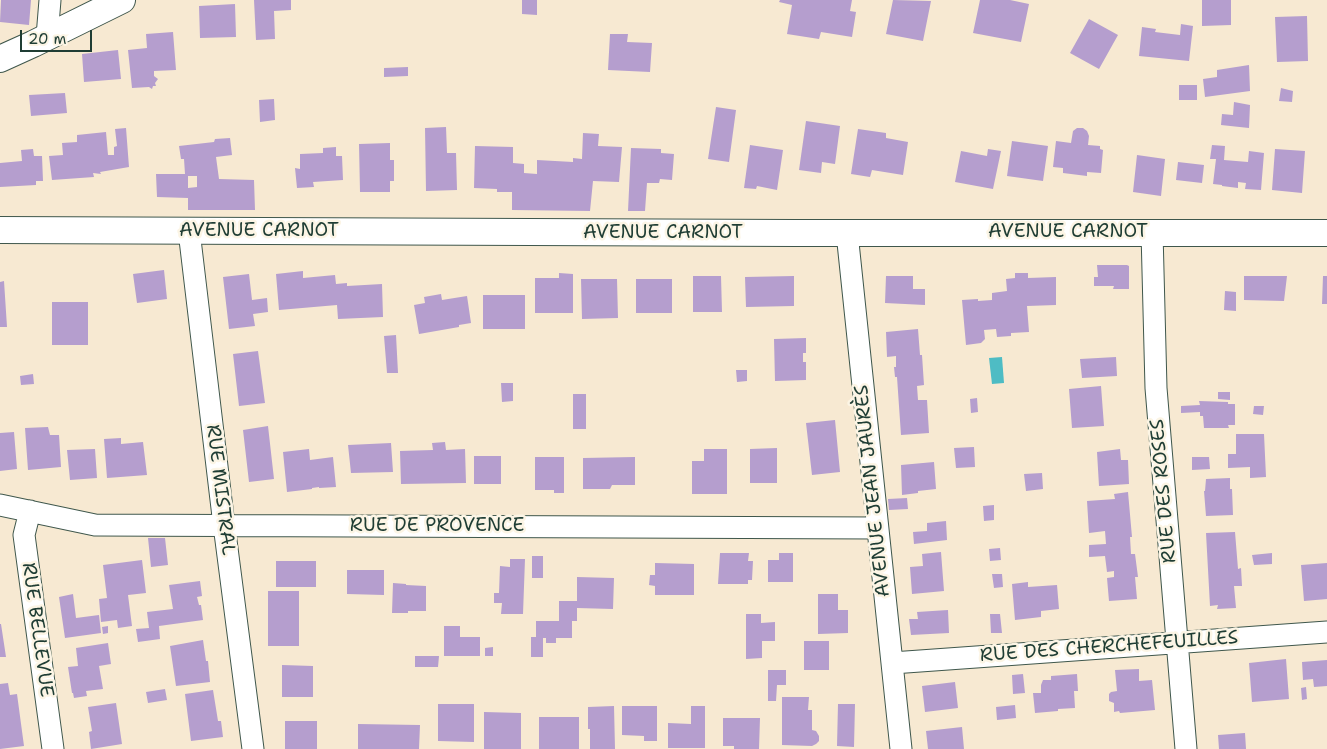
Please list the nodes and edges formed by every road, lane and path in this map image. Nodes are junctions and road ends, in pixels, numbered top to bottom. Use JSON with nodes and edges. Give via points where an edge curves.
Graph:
{"nodes":[{"id":1,"x":50,"y":0,"type":"edge"},
{"id":2,"x":122,"y":0,"type":"edge"},
{"id":3,"x":47,"y":37,"type":"junction"},
{"id":4,"x":0,"y":58,"type":"edge"},
{"id":5,"x":0,"y":230,"type":"edge"},
{"id":6,"x":189,"y":231,"type":"junction"},
{"id":7,"x":1152,"y":232,"type":"junction"},
{"id":8,"x":847,"y":233,"type":"junction"},
{"id":9,"x":1327,"y":233,"type":"edge"},
{"id":10,"x":0,"y":505,"type":"edge"},
{"id":11,"x":30,"y":512,"type":"junction"},
{"id":12,"x":224,"y":525,"type":"junction"},
{"id":13,"x":877,"y":528,"type":"junction"},
{"id":14,"x":1327,"y":632,"type":"edge"},
{"id":15,"x":1176,"y":643,"type":"junction"},
{"id":16,"x":892,"y":663,"type":"junction"},
{"id":17,"x":53,"y":749,"type":"edge"},
{"id":18,"x":254,"y":749,"type":"edge"},
{"id":19,"x":901,"y":749,"type":"edge"},
{"id":20,"x":1186,"y":749,"type":"edge"}],
"edges":[{"from":1,"to":3,"type":"street"},
{"from":2,"to":3,"type":"street"},
{"from":3,"to":4,"type":"street"},
{"from":5,"to":6,"type":"street","name":"AVENUE CARNOT"},
{"from":6,"to":8,"type":"street","name":"AVENUE CARNOT"},
{"from":6,"to":12,"type":"street","name":"RUE MISTRAL"},
{"from":7,"to":8,"type":"street","name":"AVENUE CARNOT"},
{"from":7,"to":9,"type":"street","name":"AVENUE CARNOT"},
{"from":7,"to":15,"type":"street","name":"RUE DES ROSES","via":[[1156,388]]},
{"from":8,"to":13,"type":"street","name":"AVENUE JEAN JAURÈS"},
{"from":10,"to":11,"type":"street","name":"RUE DE PROVENCE"},
{"from":11,"to":12,"type":"street","name":"RUE DE PROVENCE","via":[[95,525]]},
{"from":11,"to":17,"type":"street","name":"RUE BELLEVUE","via":[[24,535]]},
{"from":12,"to":13,"type":"street","name":"RUE DE PROVENCE"},
{"from":12,"to":18,"type":"street","name":"RUE MISTRAL"},
{"from":13,"to":16,"type":"street","name":"AVENUE JEAN JAURÈS"},
{"from":14,"to":15,"type":"street","name":"RUE DES CHERCHEFEUILLES"},
{"from":15,"to":16,"type":"street","name":"RUE DES CHERCHEFEUILLES"},
{"from":15,"to":20,"type":"street","name":"RUE DES ROSES"},
{"from":16,"to":19,"type":"street","name":"AVENUE JEAN JAURÈS"}]}
